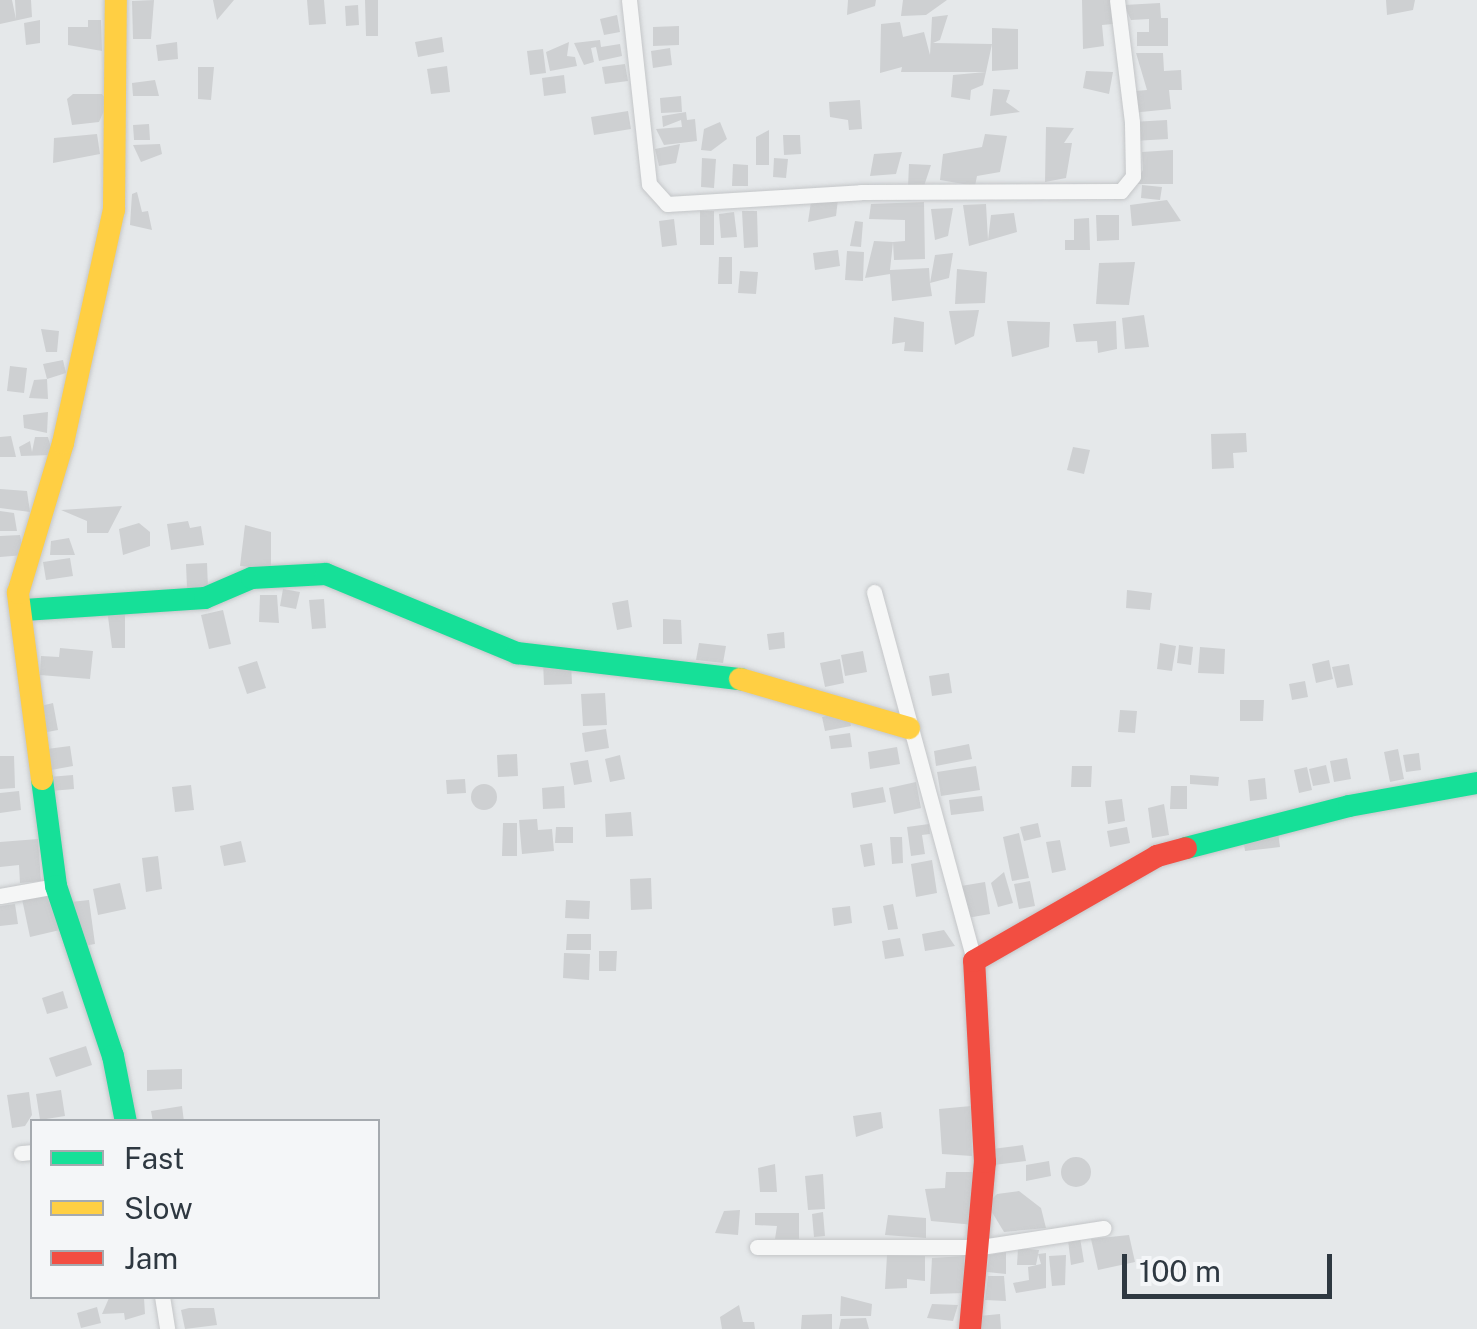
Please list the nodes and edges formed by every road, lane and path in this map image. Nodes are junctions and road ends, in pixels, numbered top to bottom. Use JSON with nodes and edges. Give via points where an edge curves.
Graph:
{"nodes":[{"id":1,"x":116,"y":0,"type":"edge"},
{"id":2,"x":629,"y":0,"type":"edge"},
{"id":3,"x":1117,"y":0,"type":"edge"},
{"id":4,"x":874,"y":592,"type":"dead end"},
{"id":5,"x":14,"y":599,"type":"edge"},
{"id":6,"x":910,"y":728,"type":"junction"},
{"id":7,"x":1477,"y":784,"type":"edge"},
{"id":8,"x":56,"y":886,"type":"junction"},
{"id":9,"x":0,"y":896,"type":"edge"},
{"id":10,"x":974,"y":961,"type":"junction"},
{"id":11,"x":125,"y":1119,"type":"edge"},
{"id":12,"x":1104,"y":1228,"type":"dead end"},
{"id":13,"x":757,"y":1247,"type":"dead end"},
{"id":14,"x":981,"y":1247,"type":"junction"},
{"id":15,"x":162,"y":1299,"type":"edge"},
{"id":16,"x":167,"y":1329,"type":"edge"},
{"id":17,"x":970,"y":1329,"type":"edge"}],
"edges":[{"from":1,"to":5,"type":"street","via":[[110,228],[63,443]]},
{"from":2,"to":3,"type":"street","via":[[649,184],[667,204],[861,192],[1121,192],[1133,176],[1132,122]]},
{"from":4,"to":6,"type":"street"},
{"from":5,"to":6,"type":"street","via":[[204,598],[252,578],[326,574],[496,648],[718,672]]},
{"from":5,"to":8,"type":"street"},
{"from":6,"to":10,"type":"street"},
{"from":7,"to":10,"type":"street","via":[[1349,806],[1157,856]]},
{"from":8,"to":9,"type":"street"},
{"from":8,"to":11,"type":"street","via":[[114,1056]]},
{"from":10,"to":14,"type":"street","via":[[985,1162]]},
{"from":12,"to":14,"type":"street"},
{"from":13,"to":14,"type":"street"},
{"from":14,"to":17,"type":"street"},
{"from":15,"to":16,"type":"street"}]}
